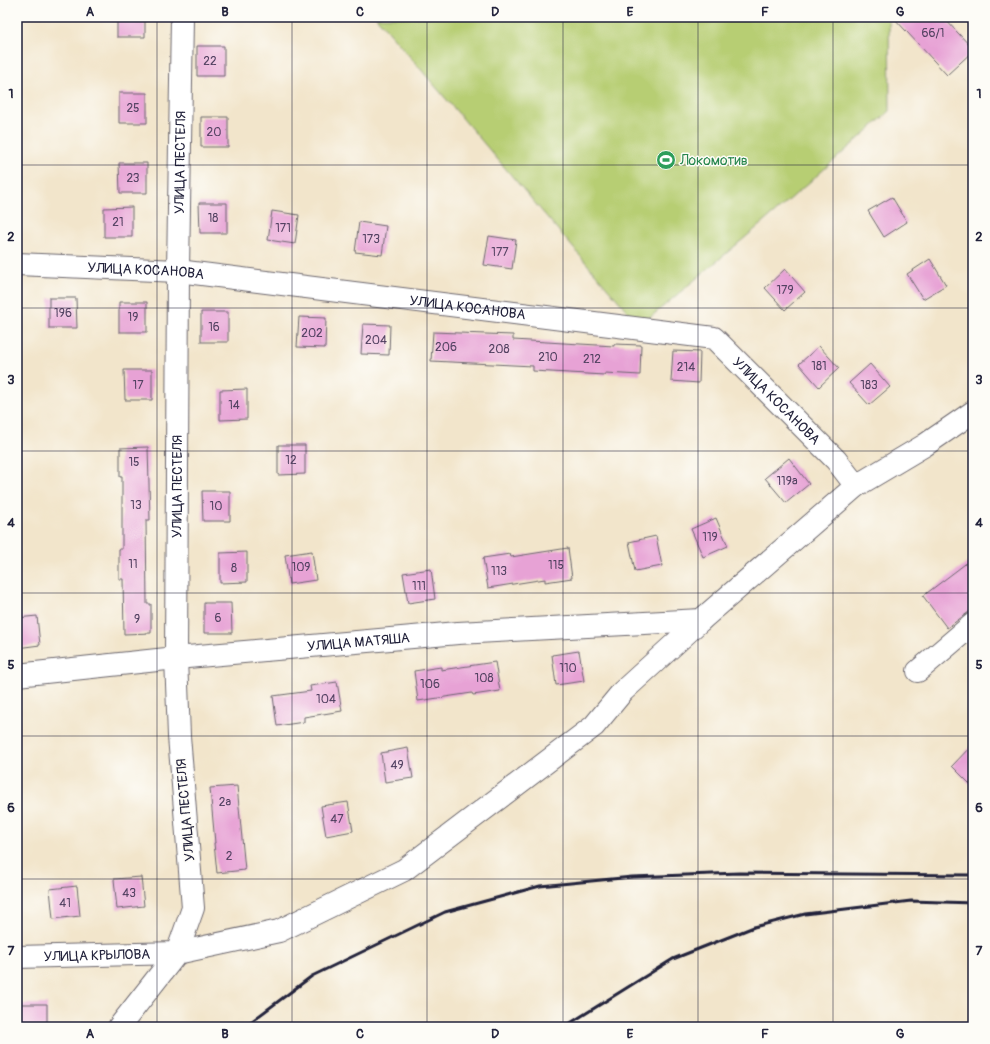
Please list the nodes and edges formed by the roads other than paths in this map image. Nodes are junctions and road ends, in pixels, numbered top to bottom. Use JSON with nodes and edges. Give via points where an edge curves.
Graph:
{"nodes":[{"id":1,"x":182,"y":17,"type":"edge"},
{"id":2,"x":17,"y":264,"type":"edge"},
{"id":3,"x":178,"y":271,"type":"junction"},
{"id":4,"x":973,"y":412,"type":"edge"},
{"id":5,"x":856,"y":486,"type":"junction"},
{"id":6,"x":701,"y":620,"type":"junction"},
{"id":7,"x":973,"y":624,"type":"edge"},
{"id":8,"x":176,"y":658,"type":"junction"},
{"id":9,"x":918,"y":671,"type":"dead end"},
{"id":10,"x":17,"y":674,"type":"edge"},
{"id":11,"x":177,"y":954,"type":"junction"},
{"id":12,"x":17,"y":957,"type":"edge"},
{"id":13,"x":119,"y":1027,"type":"edge"}],
"edges":[{"from":1,"to":3,"type":"street","name":"УЛИЦА ПЕСТЕЛЯ"},
{"from":2,"to":3,"type":"street","name":"УЛИЦА КОСАНОВА"},
{"from":3,"to":5,"type":"street","name":"УЛИЦА КОСАНОВА","via":[[714,338],[836,460]]},
{"from":3,"to":8,"type":"street","name":"УЛИЦА ПЕСТЕЛЯ"},
{"from":4,"to":5,"type":"street","name":"УЛИЦА КРЫЛОВА","via":[[925,445]]},
{"from":5,"to":6,"type":"street","name":"УЛИЦА КРЫЛОВА"},
{"from":6,"to":8,"type":"street","name":"УЛИЦА МАТЯША","via":[[458,633]]},
{"from":6,"to":11,"type":"street","name":"УЛИЦА КРЫЛОВА","via":[[623,691],[594,726],[404,870],[279,931]]},
{"from":7,"to":9,"type":"street"},
{"from":8,"to":10,"type":"street","name":"УЛИЦА МАТЯША"},
{"from":8,"to":11,"type":"street","name":"УЛИЦА ПЕСТЕЛЯ","via":[[179,736],[193,908]]},
{"from":11,"to":12,"type":"street","name":"УЛИЦА КРЫЛОВА"},
{"from":11,"to":13,"type":"street","name":"УЛИЦА ПЕСТЕЛЯ"}]}
